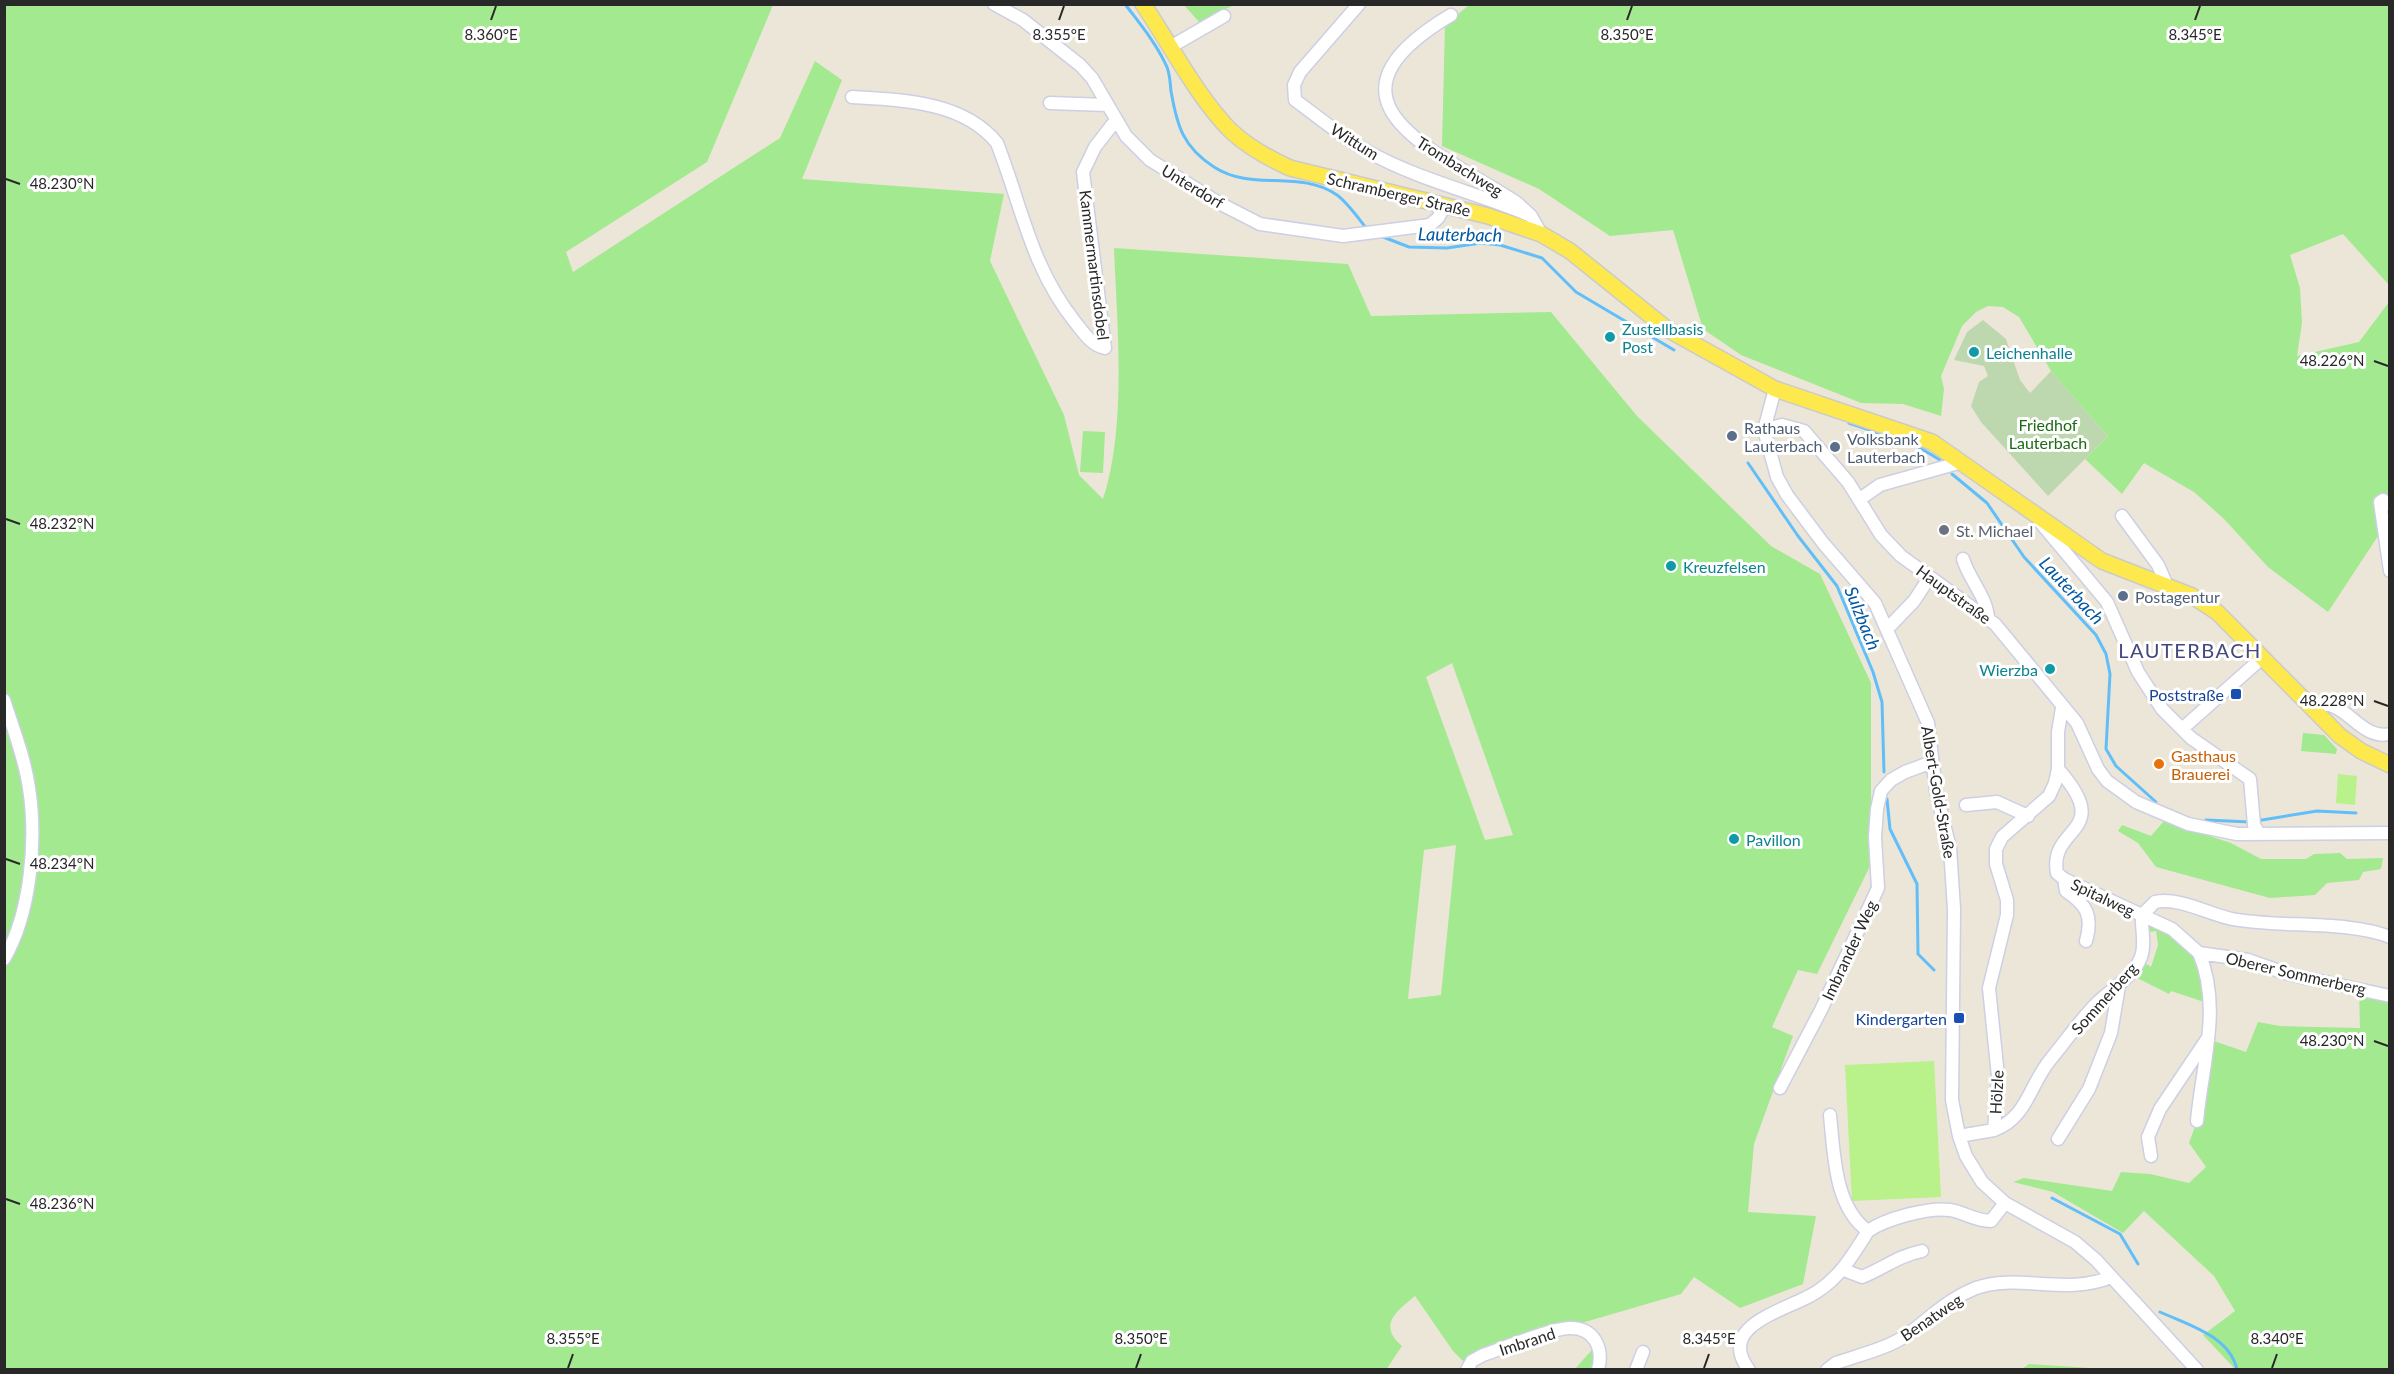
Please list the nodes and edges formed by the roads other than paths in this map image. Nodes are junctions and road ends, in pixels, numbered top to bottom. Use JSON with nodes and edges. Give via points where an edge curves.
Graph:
{"nodes":[{"id":1,"x":994,"y":4,"type":"edge"},
{"id":2,"x":1143,"y":4,"type":"edge"},
{"id":3,"x":1359,"y":4,"type":"edge"},
{"id":4,"x":1451,"y":15,"type":"dead end"},
{"id":5,"x":1224,"y":16,"type":"dead end"},
{"id":6,"x":1172,"y":46,"type":"junction"},
{"id":7,"x":852,"y":97,"type":"dead end"},
{"id":8,"x":1050,"y":103,"type":"dead end"},
{"id":9,"x":1107,"y":105,"type":"junction"},
{"id":10,"x":1116,"y":120,"type":"junction"},
{"id":11,"x":1445,"y":206,"type":"junction"},
{"id":12,"x":1531,"y":216,"type":"junction"},
{"id":13,"x":1541,"y":234,"type":"junction"},
{"id":14,"x":1775,"y":389,"type":"junction"},
{"id":15,"x":1764,"y":430,"type":"junction"},
{"id":16,"x":1962,"y":462,"type":"junction"},
{"id":17,"x":1860,"y":499,"type":"junction"},
{"id":18,"x":2385,"y":506,"type":"edge"},
{"id":19,"x":2031,"y":512,"type":"junction"},
{"id":20,"x":2122,"y":516,"type":"dead end"},
{"id":21,"x":1963,"y":559,"type":"dead end"},
{"id":22,"x":2390,"y":571,"type":"edge"},
{"id":23,"x":1929,"y":578,"type":"junction"},
{"id":24,"x":2168,"y":588,"type":"junction"},
{"id":25,"x":1988,"y":617,"type":"junction"},
{"id":26,"x":1887,"y":629,"type":"junction"},
{"id":27,"x":2263,"y":657,"type":"junction"},
{"id":28,"x":4,"y":700,"type":"edge"},
{"id":29,"x":2062,"y":708,"type":"junction"},
{"id":30,"x":2312,"y":708,"type":"junction"},
{"id":31,"x":2182,"y":729,"type":"junction"},
{"id":32,"x":2390,"y":734,"type":"edge"},
{"id":33,"x":1932,"y":762,"type":"junction"},
{"id":34,"x":2390,"y":765,"type":"edge"},
{"id":35,"x":2058,"y":769,"type":"junction"},
{"id":36,"x":1966,"y":805,"type":"dead end"},
{"id":37,"x":2028,"y":816,"type":"junction"},
{"id":38,"x":2256,"y":824,"type":"junction"},
{"id":39,"x":2390,"y":833,"type":"edge"},
{"id":40,"x":2064,"y":879,"type":"junction"},
{"id":41,"x":2142,"y":915,"type":"junction"},
{"id":42,"x":2390,"y":937,"type":"edge"},
{"id":43,"x":2086,"y":941,"type":"dead end"},
{"id":44,"x":2199,"y":953,"type":"junction"},
{"id":45,"x":4,"y":959,"type":"edge"},
{"id":46,"x":2118,"y":986,"type":"junction"},
{"id":47,"x":2390,"y":996,"type":"edge"},
{"id":48,"x":2208,"y":1039,"type":"junction"},
{"id":49,"x":1780,"y":1088,"type":"dead end"},
{"id":50,"x":1830,"y":1115,"type":"dead end"},
{"id":51,"x":2198,"y":1121,"type":"dead end"},
{"id":52,"x":1994,"y":1130,"type":"junction"},
{"id":53,"x":1959,"y":1136,"type":"junction"},
{"id":54,"x":2058,"y":1139,"type":"dead end"},
{"id":55,"x":2151,"y":1156,"type":"dead end"},
{"id":56,"x":2005,"y":1203,"type":"junction"},
{"id":57,"x":1868,"y":1231,"type":"junction"},
{"id":58,"x":1922,"y":1251,"type":"dead end"},
{"id":59,"x":1844,"y":1270,"type":"junction"},
{"id":60,"x":2111,"y":1277,"type":"junction"},
{"id":61,"x":1643,"y":1352,"type":"dead end"},
{"id":62,"x":1467,"y":1370,"type":"edge"},
{"id":63,"x":1598,"y":1370,"type":"edge"},
{"id":64,"x":1636,"y":1370,"type":"edge"},
{"id":65,"x":1749,"y":1370,"type":"edge"},
{"id":66,"x":1827,"y":1370,"type":"edge"},
{"id":67,"x":2197,"y":1370,"type":"edge"}],
"edges":[{"from":1,"to":9,"type":"street","name":"Unterdorf","via":[[1023,20],[1080,65]]},
{"from":2,"to":6,"type":"main road","name":"Schramberger Straße"},
{"from":3,"to":12,"type":"street","name":"Wittum","via":[[1300,72],[1294,85],[1295,100],[1367,151]]},
{"from":4,"to":12,"type":"street","name":"Trombachweg","via":[[1408,45],[1397,58],[1385,80],[1387,105],[1415,139],[1518,203]]},
{"from":5,"to":6,"type":"street"},
{"from":6,"to":11,"type":"main road","name":"Schramberger Straße","via":[[1213,110],[1232,132],[1263,155],[1310,173]]},
{"from":7,"to":10,"type":"street","name":"Kammermartinsdobel","via":[[910,101],[940,108],[989,133],[997,143],[1048,284],[1090,341],[1106,348],[1083,172],[1090,154]]},
{"from":8,"to":9,"type":"street"},
{"from":9,"to":10,"type":"street","name":"Unterdorf"},
{"from":10,"to":11,"type":"street","name":"Unterdorf","via":[[1135,146],[1165,171],[1260,224],[1343,236],[1367,235],[1430,225]]},
{"from":11,"to":13,"type":"main road","name":"Schramberger Straße"},
{"from":12,"to":13,"type":"street","name":"Trombachweg"},
{"from":13,"to":14,"type":"main road","name":"Schramberger Straße","via":[[1570,251],[1667,329]]},
{"from":14,"to":15,"type":"street","name":"Albert-Gold-Straße"},
{"from":14,"to":16,"type":"main road","name":"Schramberger Straße","via":[[1907,432],[1932,442]]},
{"from":15,"to":17,"type":"street","name":"Hauptstraße","via":[[1782,425],[1804,431]]},
{"from":15,"to":26,"type":"street","name":"Albert-Gold-Straße","via":[[1770,460],[1787,495],[1823,543],[1864,587]]},
{"from":16,"to":17,"type":"street","via":[[1880,485]]},
{"from":16,"to":19,"type":"main road","name":"Schramberger Straße"},
{"from":17,"to":23,"type":"street","name":"Hauptstraße","via":[[1881,535]]},
{"from":18,"to":22,"type":"street"},
{"from":19,"to":24,"type":"main road","name":"Schramberger Straße","via":[[2102,561]]},
{"from":19,"to":31,"type":"street","via":[[2107,602],[2145,684]]},
{"from":20,"to":24,"type":"street","via":[[2158,565]]},
{"from":21,"to":25,"type":"street"},
{"from":23,"to":25,"type":"street","name":"Hauptstraße"},
{"from":23,"to":26,"type":"street"},
{"from":24,"to":27,"type":"main road","name":"Schramberger Straße","via":[[2217,612]]},
{"from":25,"to":29,"type":"street","name":"Hauptstraße"},
{"from":26,"to":33,"type":"street","name":"Albert-Gold-Straße","via":[[1925,713]]},
{"from":27,"to":30,"type":"main road","name":"Schramberger Straße"},
{"from":27,"to":31,"type":"street"},
{"from":28,"to":45,"type":"street","via":[[29,788],[31,838],[30,875],[19,924]]},
{"from":29,"to":35,"type":"street","name":"Hölzle"},
{"from":29,"to":38,"type":"street","name":"Hauptstraße","via":[[2077,723],[2107,782],[2136,802],[2208,830]]},
{"from":30,"to":32,"type":"street","via":[[2322,703],[2335,705],[2368,731],[2380,736]]},
{"from":30,"to":34,"type":"main road","name":"Schramberger Straße","via":[[2350,744]]},
{"from":31,"to":38,"type":"street","via":[[2250,779]]},
{"from":33,"to":49,"type":"street","name":"Imbrander Weg","via":[[1905,772],[1881,791],[1875,837],[1878,888]]},
{"from":33,"to":53,"type":"street","name":"Albert-Gold-Straße","via":[[1950,848],[1954,909],[1952,1100]]},
{"from":35,"to":37,"type":"street","name":"Hölzle","via":[[2049,795]]},
{"from":35,"to":40,"type":"street","name":"Spitalweg","via":[[2078,792],[2083,810],[2055,864],[2056,873]]},
{"from":36,"to":37,"type":"street","via":[[1997,802]]},
{"from":37,"to":52,"type":"street","name":"Hölzle","via":[[2002,837],[1996,849],[2007,915],[1989,988],[1998,1076]]},
{"from":38,"to":39,"type":"street","name":"Hauptstraße"},
{"from":40,"to":41,"type":"street","name":"Spitalweg"},
{"from":40,"to":43,"type":"street","name":"Spitalweg","via":[[2066,891],[2088,910],[2090,927]]},
{"from":41,"to":42,"type":"street","via":[[2148,907],[2164,900],[2236,919],[2367,931]]},
{"from":41,"to":44,"type":"street","via":[[2172,929]]},
{"from":41,"to":46,"type":"street","name":"Sommerberg","via":[[2142,956]]},
{"from":44,"to":47,"type":"street","name":"Oberer Sommerberg","via":[[2248,960],[2288,974]]},
{"from":44,"to":48,"type":"street","via":[[2210,987]]},
{"from":46,"to":52,"type":"street","name":"Sommerberg","via":[[2097,1002],[2037,1077],[2020,1113],[2010,1124]]},
{"from":46,"to":54,"type":"street","via":[[2111,1033],[2090,1089]]},
{"from":48,"to":51,"type":"street"},
{"from":48,"to":55,"type":"street","via":[[2160,1109],[2148,1137]]},
{"from":50,"to":57,"type":"street","via":[[1841,1190],[1852,1215]]},
{"from":52,"to":53,"type":"street","name":"Hölzle"},
{"from":53,"to":56,"type":"street","via":[[1982,1182]]},
{"from":56,"to":57,"type":"street","via":[[1990,1221],[1936,1209],[1880,1223]]},
{"from":56,"to":60,"type":"street","via":[[2075,1242]]},
{"from":57,"to":59,"type":"street"},
{"from":58,"to":59,"type":"street","via":[[1902,1255],[1862,1276]]},
{"from":59,"to":65,"type":"street","via":[[1819,1291],[1747,1329],[1740,1342],[1740,1355]]},
{"from":60,"to":66,"type":"street","name":"Benatweg","via":[[2093,1284],[1995,1284],[1976,1288],[1943,1305],[1906,1336]]},
{"from":60,"to":67,"type":"street"},
{"from":61,"to":64,"type":"street"},
{"from":62,"to":63,"type":"street","name":"Imbrand","via":[[1472,1361],[1483,1355],[1569,1328],[1594,1338],[1601,1352]]}]}
